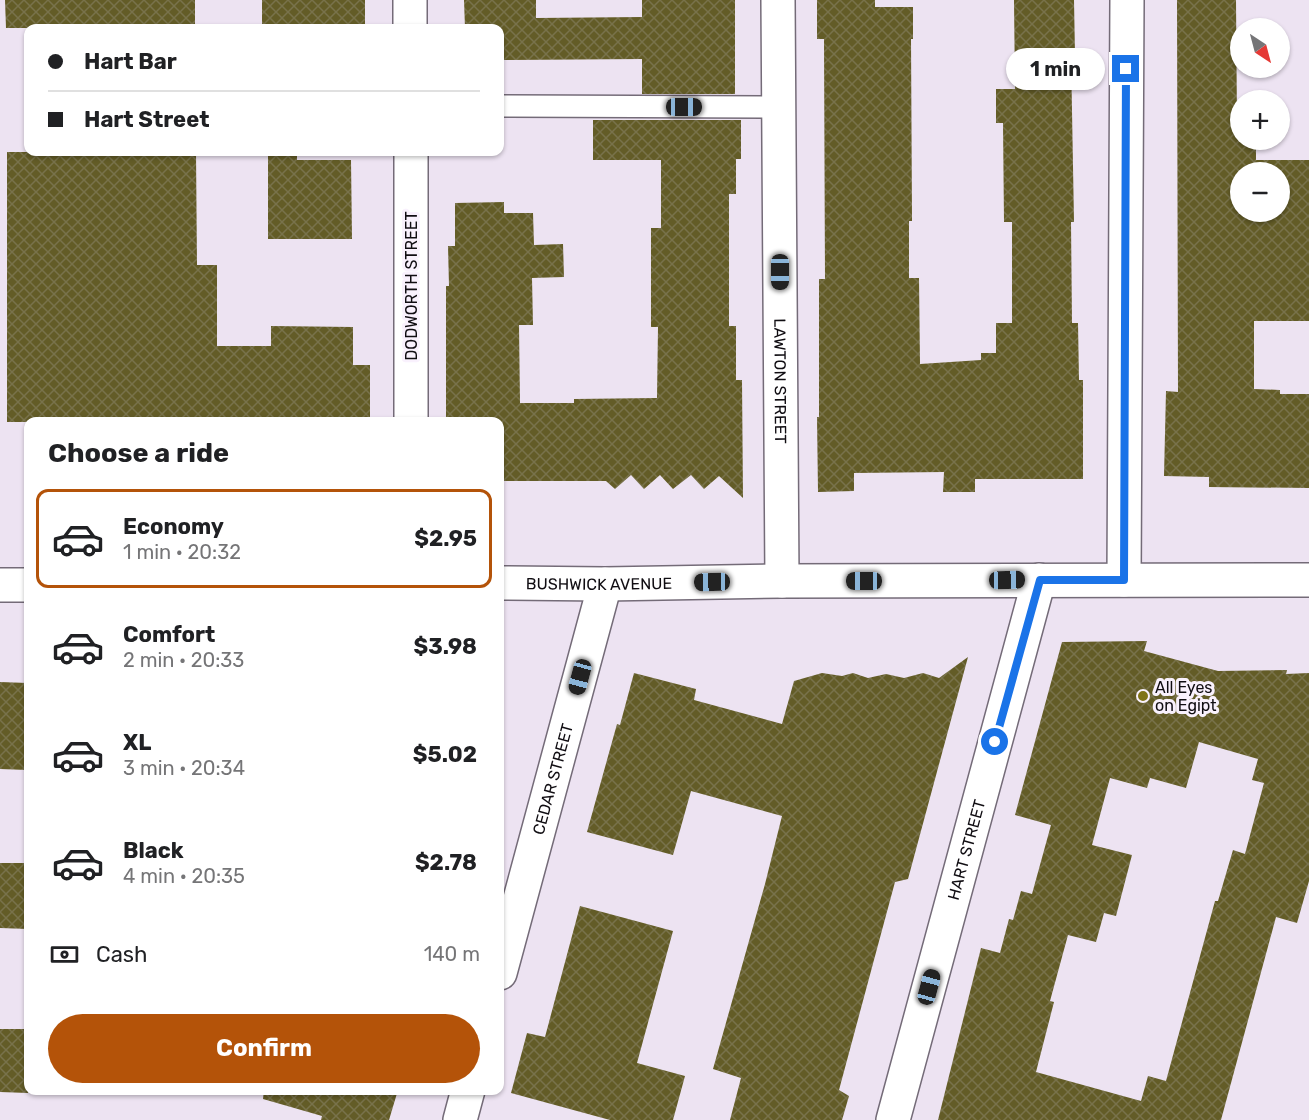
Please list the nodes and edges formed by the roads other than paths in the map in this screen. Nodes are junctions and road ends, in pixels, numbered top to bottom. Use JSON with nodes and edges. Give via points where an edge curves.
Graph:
{"nodes":[{"id":1,"x":410,"y":0,"type":"edge"},
{"id":2,"x":778,"y":0,"type":"edge"},
{"id":3,"x":1127,"y":0,"type":"edge"},
{"id":4,"x":410,"y":24,"type":"edge"},
{"id":5,"x":504,"y":106,"type":"edge"},
{"id":6,"x":779,"y":107,"type":"junction"},
{"id":7,"x":411,"y":156,"type":"edge"},
{"id":8,"x":411,"y":417,"type":"edge"},
{"id":9,"x":782,"y":580,"type":"junction"},
{"id":10,"x":1040,"y":580,"type":"junction"},
{"id":11,"x":1124,"y":580,"type":"junction"},
{"id":12,"x":1309,"y":580,"type":"edge"},
{"id":13,"x":504,"y":583,"type":"edge"},
{"id":14,"x":605,"y":584,"type":"junction"},
{"id":15,"x":0,"y":585,"type":"edge"},
{"id":16,"x":24,"y":585,"type":"edge"},
{"id":17,"x":504,"y":958,"type":"edge"},
{"id":18,"x":467,"y":1095,"type":"edge"},
{"id":19,"x":460,"y":1120,"type":"edge"},
{"id":20,"x":893,"y":1120,"type":"edge"}],
"edges":[{"from":1,"to":4,"type":"street"},
{"from":2,"to":6,"type":"street","name":"LAWTON STREET"},
{"from":3,"to":11,"type":"street"},
{"from":5,"to":6,"type":"lane"},
{"from":6,"to":9,"type":"street","name":"LAWTON STREET"},
{"from":7,"to":8,"type":"street","name":"DODWORTH STREET"},
{"from":9,"to":10,"type":"street","name":"BUSHWICK AVENUE"},
{"from":9,"to":14,"type":"street","name":"BUSHWICK AVENUE"},
{"from":10,"to":11,"type":"street","name":"BUSHWICK AVENUE"},
{"from":10,"to":20,"type":"street","name":"HART STREET"},
{"from":11,"to":12,"type":"street","name":"BUSHWICK AVENUE"},
{"from":13,"to":14,"type":"street","name":"BUSHWICK AVENUE"},
{"from":14,"to":17,"type":"street","name":"CEDAR STREET"},
{"from":15,"to":16,"type":"street"},
{"from":18,"to":19,"type":"street"}]}
